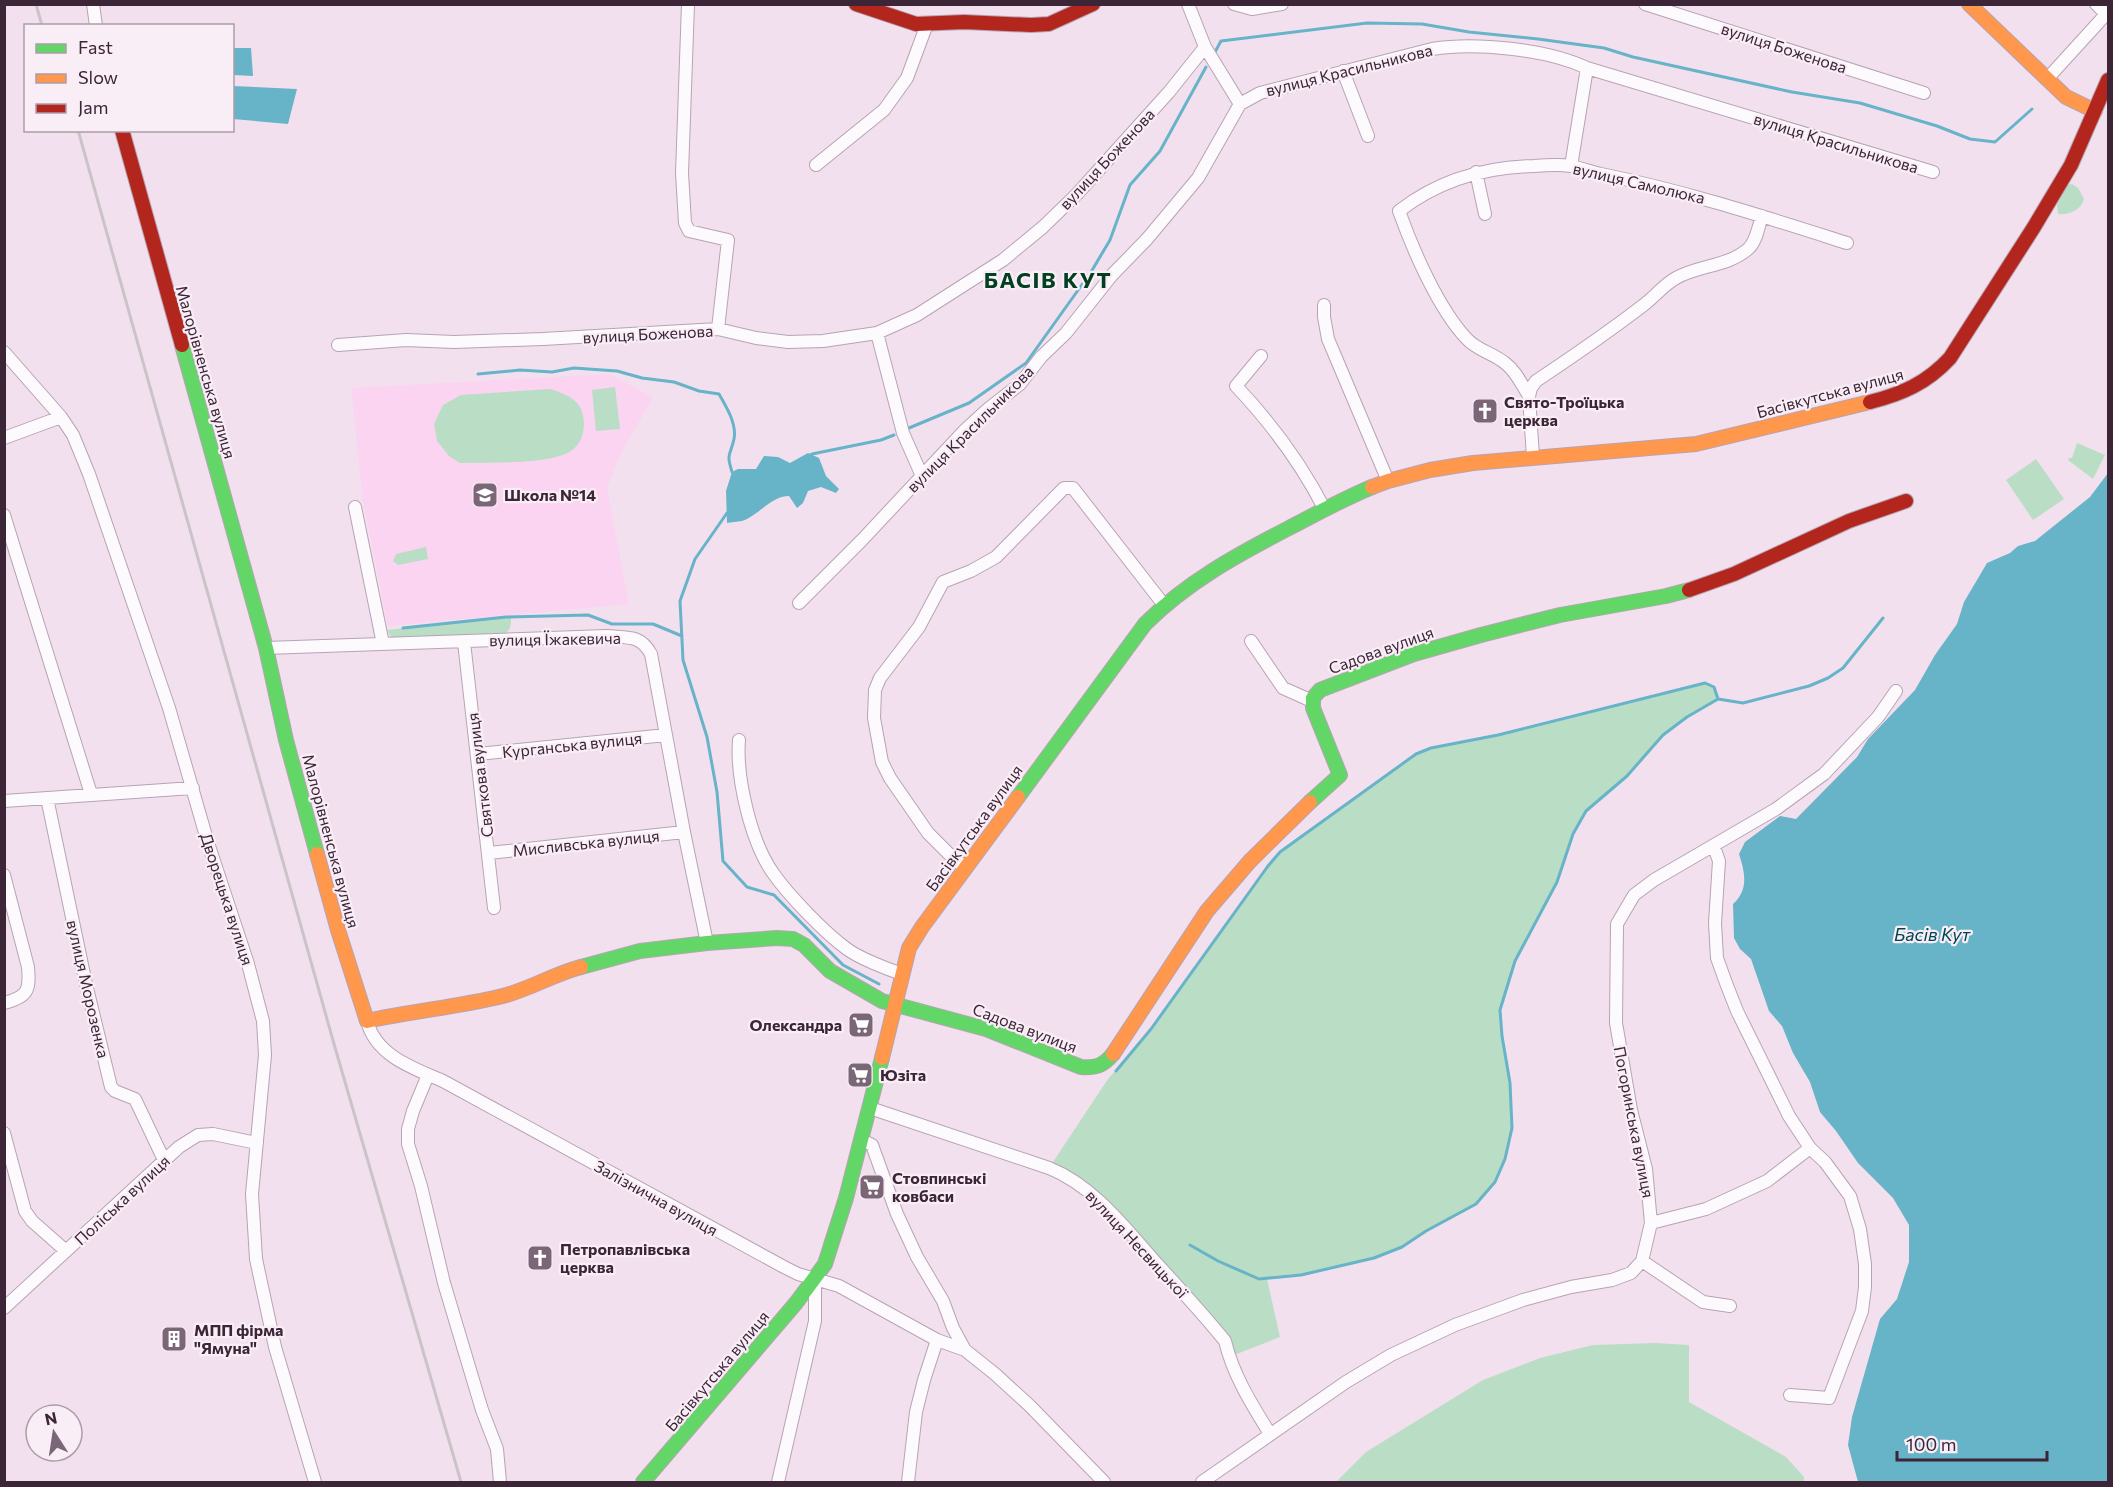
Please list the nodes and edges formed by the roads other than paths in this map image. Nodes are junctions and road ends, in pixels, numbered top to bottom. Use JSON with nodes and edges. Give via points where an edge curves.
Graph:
{"nodes":[{"id":1,"x":93,"y":4,"type":"edge"},
{"id":2,"x":687,"y":4,"type":"edge"},
{"id":3,"x":856,"y":4,"type":"edge"},
{"id":4,"x":1188,"y":4,"type":"edge"},
{"id":5,"x":1234,"y":4,"type":"edge"},
{"id":6,"x":1282,"y":4,"type":"edge"},
{"id":7,"x":1645,"y":4,"type":"edge"},
{"id":8,"x":1969,"y":4,"type":"edge"},
{"id":9,"x":2096,"y":4,"type":"edge"},
{"id":10,"x":1093,"y":5,"type":"edge"},
{"id":11,"x":2108,"y":14,"type":"edge"},
{"id":12,"x":96,"y":24,"type":"edge"},
{"id":13,"x":927,"y":24,"type":"junction"},
{"id":14,"x":1205,"y":47,"type":"junction"},
{"id":15,"x":1587,"y":68,"type":"junction"},
{"id":16,"x":1343,"y":71,"type":"junction"},
{"id":17,"x":2047,"y":79,"type":"junction"},
{"id":18,"x":2109,"y":80,"type":"edge"},
{"id":19,"x":1924,"y":93,"type":"dead end"},
{"id":20,"x":1240,"y":104,"type":"junction"},
{"id":21,"x":2095,"y":111,"type":"junction"},
{"id":22,"x":123,"y":132,"type":"edge"},
{"id":23,"x":1368,"y":136,"type":"dead end"},
{"id":24,"x":816,"y":165,"type":"dead end"},
{"id":25,"x":1571,"y":166,"type":"junction"},
{"id":26,"x":1476,"y":172,"type":"junction"},
{"id":27,"x":1933,"y":172,"type":"dead end"},
{"id":28,"x":1485,"y":214,"type":"dead end"},
{"id":29,"x":1762,"y":216,"type":"junction"},
{"id":30,"x":1846,"y":243,"type":"dead end"},
{"id":31,"x":1324,"y":305,"type":"dead end"},
{"id":32,"x":718,"y":329,"type":"junction"},
{"id":33,"x":877,"y":333,"type":"junction"},
{"id":34,"x":338,"y":345,"type":"dead end"},
{"id":35,"x":4,"y":352,"type":"edge"},
{"id":36,"x":1261,"y":356,"type":"dead end"},
{"id":37,"x":1529,"y":396,"type":"junction"},
{"id":38,"x":61,"y":417,"type":"junction"},
{"id":39,"x":4,"y":438,"type":"edge"},
{"id":40,"x":1533,"y":458,"type":"junction"},
{"id":41,"x":922,"y":476,"type":"junction"},
{"id":42,"x":1388,"y":481,"type":"junction"},
{"id":43,"x":1906,"y":501,"type":"dead end"},
{"id":44,"x":355,"y":507,"type":"dead end"},
{"id":45,"x":1325,"y":510,"type":"junction"},
{"id":46,"x":4,"y":515,"type":"edge"},
{"id":47,"x":799,"y":603,"type":"dead end"},
{"id":48,"x":1164,"y":605,"type":"junction"},
{"id":49,"x":1251,"y":641,"type":"dead end"},
{"id":50,"x":464,"y":642,"type":"junction"},
{"id":51,"x":383,"y":644,"type":"junction"},
{"id":52,"x":266,"y":648,"type":"junction"},
{"id":53,"x":1896,"y":691,"type":"dead end"},
{"id":54,"x":1312,"y":701,"type":"junction"},
{"id":55,"x":666,"y":735,"type":"junction"},
{"id":56,"x":739,"y":740,"type":"dead end"},
{"id":57,"x":478,"y":754,"type":"junction"},
{"id":58,"x":193,"y":788,"type":"junction"},
{"id":59,"x":92,"y":794,"type":"junction"},
{"id":60,"x":47,"y":798,"type":"junction"},
{"id":61,"x":4,"y":801,"type":"edge"},
{"id":62,"x":684,"y":832,"type":"junction"},
{"id":63,"x":1714,"y":847,"type":"junction"},
{"id":64,"x":489,"y":853,"type":"junction"},
{"id":65,"x":966,"y":867,"type":"junction"},
{"id":66,"x":4,"y":875,"type":"edge"},
{"id":67,"x":494,"y":908,"type":"dead end"},
{"id":68,"x":707,"y":943,"type":"junction"},
{"id":69,"x":902,"y":974,"type":"junction"},
{"id":70,"x":4,"y":1003,"type":"edge"},
{"id":71,"x":893,"y":1005,"type":"junction"},
{"id":72,"x":367,"y":1021,"type":"junction"},
{"id":73,"x":428,"y":1075,"type":"junction"},
{"id":74,"x":870,"y":1108,"type":"junction"},
{"id":75,"x":4,"y":1133,"type":"edge"},
{"id":76,"x":862,"y":1140,"type":"junction"},
{"id":77,"x":257,"y":1143,"type":"junction"},
{"id":78,"x":1810,"y":1148,"type":"junction"},
{"id":79,"x":164,"y":1160,"type":"junction"},
{"id":80,"x":1651,"y":1223,"type":"junction"},
{"id":81,"x":66,"y":1251,"type":"junction"},
{"id":82,"x":1642,"y":1261,"type":"junction"},
{"id":83,"x":815,"y":1280,"type":"junction"},
{"id":84,"x":1730,"y":1306,"type":"dead end"},
{"id":85,"x":4,"y":1308,"type":"edge"},
{"id":86,"x":937,"y":1340,"type":"junction"},
{"id":87,"x":965,"y":1350,"type":"junction"},
{"id":88,"x":1790,"y":1395,"type":"dead end"},
{"id":89,"x":1270,"y":1434,"type":"junction"},
{"id":90,"x":315,"y":1482,"type":"edge"},
{"id":91,"x":500,"y":1482,"type":"edge"},
{"id":92,"x":643,"y":1482,"type":"edge"},
{"id":93,"x":778,"y":1482,"type":"edge"},
{"id":94,"x":908,"y":1482,"type":"edge"},
{"id":95,"x":1104,"y":1482,"type":"edge"},
{"id":96,"x":1202,"y":1482,"type":"edge"}],
"edges":[{"from":1,"to":12,"type":"street"},
{"from":2,"to":32,"type":"street","via":[[682,173],[685,223],[689,231],[728,240]]},
{"from":3,"to":13,"type":"street"},
{"from":4,"to":14,"type":"street"},
{"from":5,"to":6,"type":"street","via":[[1252,9]]},
{"from":7,"to":19,"type":"street","name":"вулиця Боженова"},
{"from":8,"to":17,"type":"street"},
{"from":9,"to":11,"type":"street"},
{"from":10,"to":13,"type":"street","via":[[1049,24]]},
{"from":11,"to":17,"type":"street"},
{"from":13,"to":24,"type":"street","via":[[907,78],[884,110]]},
{"from":14,"to":20,"type":"street"},
{"from":14,"to":33,"type":"street","name":"вулиця Боженова","via":[[1169,92],[1043,227],[1003,260],[917,315]]},
{"from":15,"to":16,"type":"street","name":"вулиця Красильникова","via":[[1538,54],[1457,45]]},
{"from":15,"to":25,"type":"street"},
{"from":15,"to":27,"type":"street","name":"вулиця Красильникова"},
{"from":16,"to":20,"type":"street","name":"вулиця Красильникова","via":[[1260,93]]},
{"from":16,"to":23,"type":"street"},
{"from":17,"to":21,"type":"street","via":[[2066,97]]},
{"from":18,"to":21,"type":"street","name":"Басівкутська вулиця"},
{"from":20,"to":41,"type":"street","name":"вулиця Красильникова","via":[[1198,178],[1147,239],[1112,274],[1020,384],[988,409]]},
{"from":21,"to":40,"type":"street","name":"Басівкутська вулиця","via":[[2071,165],[1968,332],[1937,374],[1917,387],[1871,402],[1696,444]]},
{"from":22,"to":52,"type":"street","name":"Малорівненська вулиця"},
{"from":25,"to":26,"type":"street","name":"вулиця Самолюка","via":[[1521,166]]},
{"from":25,"to":29,"type":"street","name":"вулиця Самолюка"},
{"from":26,"to":28,"type":"street"},
{"from":26,"to":37,"type":"street","name":"вулиця Самолюка","via":[[1446,182],[1399,212],[1424,269],[1454,321],[1467,339],[1505,363]]},
{"from":29,"to":30,"type":"street","name":"вулиця Самолюка"},
{"from":29,"to":37,"type":"street","via":[[1750,248],[1724,263],[1668,282],[1649,302],[1536,381]]},
{"from":31,"to":42,"type":"street","via":[[1328,339]]},
{"from":32,"to":33,"type":"street","name":"вулиця Боженова","via":[[788,342]]},
{"from":32,"to":34,"type":"street","name":"вулиця Боженова"},
{"from":33,"to":41,"type":"street","via":[[903,433]]},
{"from":35,"to":38,"type":"street","name":"Дворецька вулиця"},
{"from":36,"to":45,"type":"street","via":[[1236,386],[1276,430]]},
{"from":37,"to":40,"type":"street"},
{"from":38,"to":39,"type":"street"},
{"from":38,"to":58,"type":"street","name":"Дворецька вулиця","via":[[89,474]]},
{"from":40,"to":42,"type":"street","name":"Басівкутська вулиця","via":[[1473,463]]},
{"from":41,"to":47,"type":"street","name":"вулиця Красильникова"},
{"from":42,"to":45,"type":"street","name":"Басівкутська вулиця"},
{"from":43,"to":54,"type":"street","name":"Садова вулиця","via":[[1849,521],[1716,581],[1666,597],[1560,615],[1413,654],[1320,690]]},
{"from":44,"to":51,"type":"street"},
{"from":45,"to":48,"type":"street","name":"Басівкутська вулиця","via":[[1230,560]]},
{"from":46,"to":59,"type":"street"},
{"from":48,"to":65,"type":"street","name":"Басівкутська вулиця","via":[[1126,649]]},
{"from":48,"to":65,"type":"street","via":[[1073,488],[1064,488],[996,556],[943,582],[919,627],[880,678],[874,697],[874,718],[882,762],[890,778],[928,833]]},
{"from":49,"to":54,"type":"street","via":[[1283,688]]},
{"from":50,"to":51,"type":"street","name":"вулиця Їжакевича"},
{"from":50,"to":55,"type":"street","name":"вулиця Їжакевича","via":[[606,636],[645,643],[651,654]]},
{"from":50,"to":57,"type":"street","name":"Святкова вулиця"},
{"from":51,"to":52,"type":"street","name":"вулиця Їжакевича"},
{"from":52,"to":72,"type":"street","name":"Малорівненська вулиця","via":[[285,735]]},
{"from":53,"to":63,"type":"street","name":"Погоринська вулиця","via":[[1856,743],[1824,774]]},
{"from":54,"to":71,"type":"street","name":"Садова вулиця","via":[[1340,775],[1283,827],[1207,911],[1105,1064],[1081,1067],[986,1029]]},
{"from":55,"to":57,"type":"street","name":"Курганська вулиця"},
{"from":55,"to":62,"type":"street","name":"вулиця Їжакевича"},
{"from":56,"to":69,"type":"street","via":[[749,818],[773,872],[824,929],[849,950]]},
{"from":57,"to":64,"type":"street","name":"Святкова вулиця"},
{"from":58,"to":59,"type":"street"},
{"from":58,"to":77,"type":"street","name":"Дворецька вулиця","via":[[263,1021],[266,1055]]},
{"from":59,"to":60,"type":"street"},
{"from":60,"to":61,"type":"street"},
{"from":60,"to":79,"type":"street","name":"вулиця Морозенка","via":[[111,1087],[135,1098]]},
{"from":62,"to":64,"type":"street","name":"Мисливська вулиця"},
{"from":62,"to":68,"type":"street","name":"вулиця Їжакевича"},
{"from":63,"to":78,"type":"street","via":[[1719,861],[1715,923],[1718,958],[1737,1011],[1788,1116]]},
{"from":63,"to":80,"type":"street","name":"Погоринська вулиця","via":[[1634,895],[1617,924],[1616,1023],[1646,1169]]},
{"from":64,"to":67,"type":"street","name":"Святкова вулиця"},
{"from":65,"to":69,"type":"street","name":"Басівкутська вулиця","via":[[909,948]]},
{"from":66,"to":70,"type":"street","via":[[29,982],[27,992],[20,998]]},
{"from":68,"to":71,"type":"street","via":[[793,939],[847,983]]},
{"from":68,"to":72,"type":"street","via":[[640,951],[563,972],[507,995]]},
{"from":69,"to":71,"type":"street","name":"Басівкутська вулиця"},
{"from":71,"to":74,"type":"street","name":"Басівкутська вулиця"},
{"from":72,"to":73,"type":"street","name":"Залізнична вулиця","via":[[370,1034],[388,1054]]},
{"from":73,"to":83,"type":"street","name":"Залізнична вулиця","via":[[784,1267]]},
{"from":73,"to":91,"type":"street","via":[[413,1111],[408,1144],[444,1283],[497,1449]]},
{"from":74,"to":76,"type":"street","name":"Басівкутська вулиця"},
{"from":74,"to":89,"type":"street","name":"вулиця Несвицької","via":[[1049,1167],[1083,1187],[1225,1341],[1247,1396]]},
{"from":75,"to":81,"type":"street","via":[[25,1211]]},
{"from":76,"to":83,"type":"street","name":"Басівкутська вулиця","via":[[825,1264]]},
{"from":76,"to":87,"type":"street","name":"Залізнична вулиця","via":[[872,1145],[897,1214]]},
{"from":77,"to":79,"type":"street","name":"Поліська вулиця","via":[[213,1134],[198,1135]]},
{"from":77,"to":90,"type":"street","name":"Дворецька вулиця","via":[[252,1194],[256,1259],[274,1347]]},
{"from":78,"to":80,"type":"street","via":[[1767,1181],[1706,1209]]},
{"from":78,"to":88,"type":"street","via":[[1850,1196],[1864,1246],[1866,1287],[1862,1311],[1829,1398]]},
{"from":79,"to":81,"type":"street","name":"Поліська вулиця"},
{"from":80,"to":82,"type":"street","name":"Погоринська вулиця"},
{"from":81,"to":85,"type":"street","name":"Поліська вулиця"},
{"from":82,"to":84,"type":"street","via":[[1703,1302]]},
{"from":82,"to":89,"type":"street","via":[[1631,1273],[1612,1280],[1523,1300],[1455,1325],[1391,1355]]},
{"from":83,"to":86,"type":"street","name":"Залізнична вулиця","via":[[839,1286]]},
{"from":83,"to":92,"type":"street","name":"Басівкутська вулиця"},
{"from":83,"to":93,"type":"street","name":"Басівкутська вулиця","via":[[815,1321]]},
{"from":86,"to":87,"type":"street","name":"Залізнична вулиця"},
{"from":86,"to":94,"type":"street","via":[[916,1412]]},
{"from":87,"to":95,"type":"street","name":"Залізнична вулиця","via":[[1037,1413]]},
{"from":89,"to":96,"type":"street"}]}
